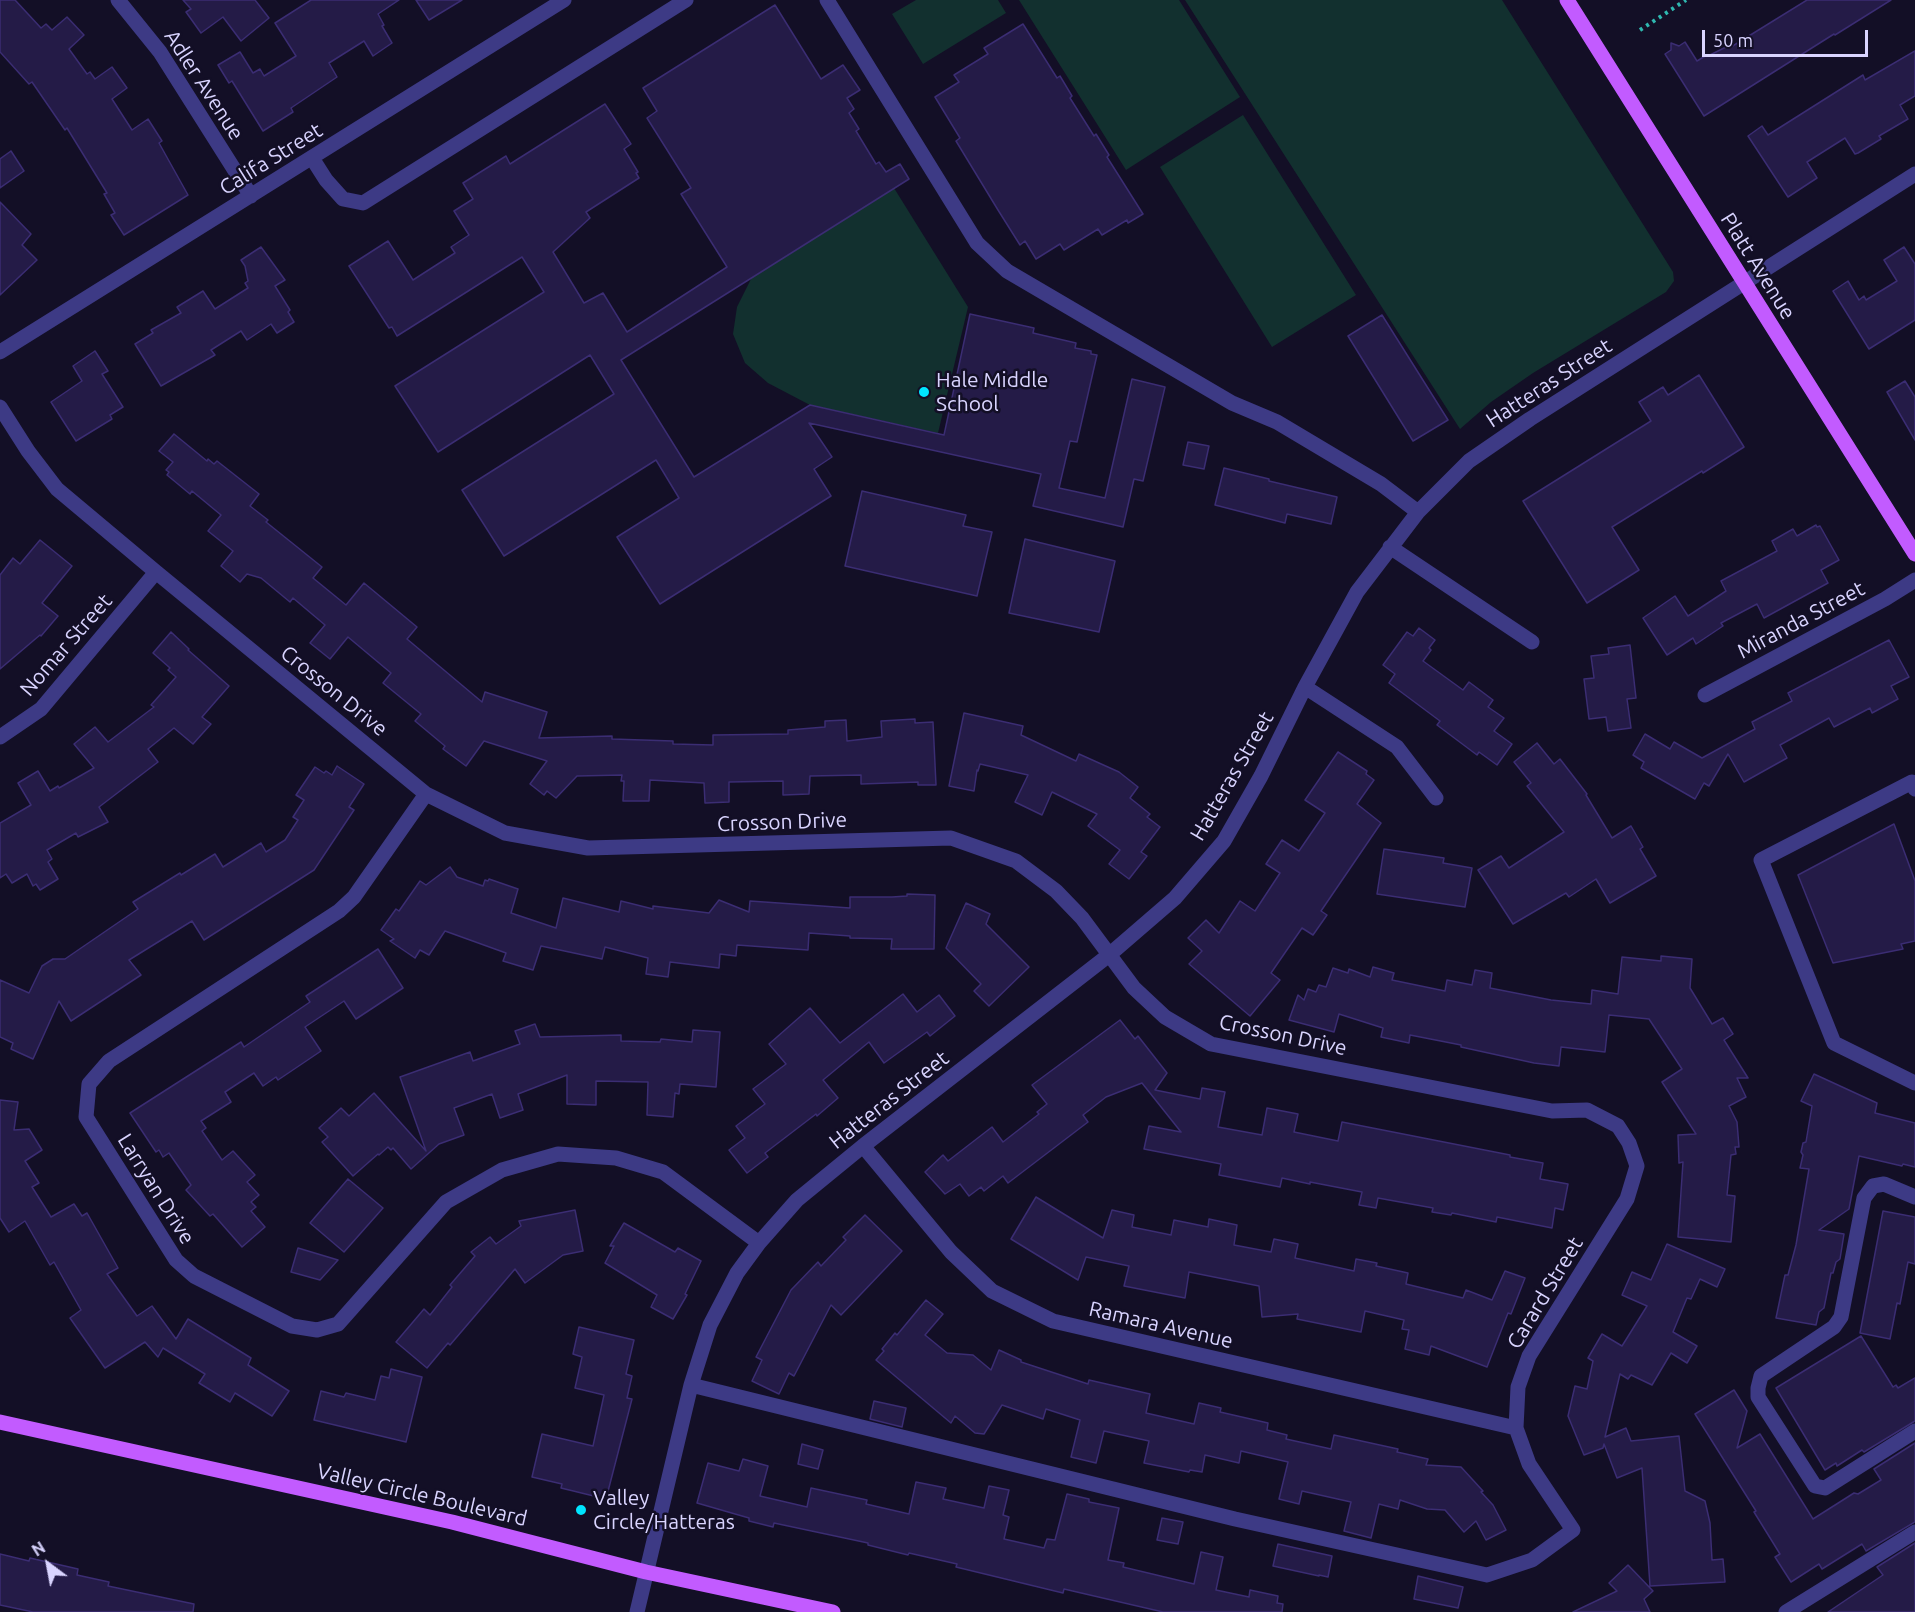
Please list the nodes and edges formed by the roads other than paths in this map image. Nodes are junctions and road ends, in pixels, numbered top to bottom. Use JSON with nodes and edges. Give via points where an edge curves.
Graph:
{"nodes":[{"id":1,"x":118,"y":0,"type":"edge"},
{"id":2,"x":564,"y":0,"type":"edge"},
{"id":3,"x":686,"y":0,"type":"edge"},
{"id":4,"x":827,"y":0,"type":"edge"},
{"id":5,"x":1567,"y":0,"type":"edge"},
{"id":6,"x":312,"y":158,"type":"junction"},
{"id":7,"x":1915,"y":174,"type":"edge"},
{"id":8,"x":251,"y":196,"type":"junction"},
{"id":9,"x":1744,"y":282,"type":"junction"},
{"id":10,"x":0,"y":352,"type":"edge"},
{"id":11,"x":0,"y":407,"type":"edge"},
{"id":12,"x":1418,"y":512,"type":"junction"},
{"id":13,"x":1390,"y":547,"type":"junction"},
{"id":14,"x":1915,"y":554,"type":"edge"},
{"id":15,"x":156,"y":572,"type":"junction"},
{"id":16,"x":1915,"y":580,"type":"edge"},
{"id":17,"x":1532,"y":642,"type":"dead end"},
{"id":18,"x":1305,"y":687,"type":"junction"},
{"id":19,"x":1705,"y":695,"type":"dead end"},
{"id":20,"x":0,"y":736,"type":"edge"},
{"id":21,"x":1915,"y":789,"type":"edge"},
{"id":22,"x":426,"y":794,"type":"junction"},
{"id":23,"x":1436,"y":798,"type":"dead end"},
{"id":24,"x":1109,"y":955,"type":"junction"},
{"id":25,"x":1915,"y":1083,"type":"edge"},
{"id":26,"x":1629,"y":1143,"type":"joint"},
{"id":27,"x":863,"y":1146,"type":"junction"},
{"id":28,"x":1915,"y":1197,"type":"edge"},
{"id":29,"x":759,"y":1243,"type":"junction"},
{"id":30,"x":691,"y":1385,"type":"junction"},
{"id":31,"x":0,"y":1422,"type":"edge"},
{"id":32,"x":1516,"y":1428,"type":"junction"},
{"id":33,"x":1915,"y":1431,"type":"edge"},
{"id":34,"x":1915,"y":1533,"type":"edge"},
{"id":35,"x":646,"y":1572,"type":"junction"},
{"id":36,"x":637,"y":1612,"type":"edge"},
{"id":37,"x":834,"y":1612,"type":"edge"},
{"id":38,"x":1786,"y":1612,"type":"edge"}],
"edges":[{"from":1,"to":8,"type":"street","name":"Adler Avenue","via":[[160,52]]},
{"from":2,"to":6,"type":"street","name":"Califa Street"},
{"from":3,"to":6,"type":"street","via":[[363,203],[344,199]]},
{"from":4,"to":12,"type":"street","via":[[977,243],[1007,271],[1232,403],[1277,422],[1382,484]]},
{"from":5,"to":9,"type":"main road","name":"Platt Avenue"},
{"from":6,"to":8,"type":"street","name":"Califa Street"},
{"from":7,"to":9,"type":"street","name":"Hatteras Street"},
{"from":8,"to":10,"type":"street","name":"Califa Street"},
{"from":9,"to":12,"type":"street","name":"Hatteras Street","via":[[1469,461]]},
{"from":9,"to":14,"type":"main road","name":"Platt Avenue"},
{"from":11,"to":15,"type":"street","name":"Crosson Drive","via":[[57,489]]},
{"from":12,"to":13,"type":"street","name":"Hatteras Street"},
{"from":13,"to":17,"type":"street"},
{"from":13,"to":18,"type":"street","name":"Hatteras Street","via":[[1358,592]]},
{"from":15,"to":20,"type":"street","name":"Nomar Street","via":[[41,709]]},
{"from":15,"to":22,"type":"street","name":"Crosson Drive"},
{"from":16,"to":19,"type":"street","name":"Miranda Street"},
{"from":18,"to":23,"type":"street","via":[[1397,747]]},
{"from":18,"to":24,"type":"street","name":"Hatteras Street","via":[[1224,841],[1175,898]]},
{"from":21,"to":25,"type":"street","via":[[1912,782],[1761,860],[1834,1043]]},
{"from":22,"to":24,"type":"street","name":"Crosson Drive","via":[[505,833],[588,848],[951,838],[1017,861],[1056,891]]},
{"from":22,"to":29,"type":"street","name":"Larryan Drive","via":[[354,897],[339,911],[109,1061],[89,1084],[86,1117],[176,1260],[194,1276],[291,1326],[317,1330],[338,1324],[446,1202],[502,1170],[558,1154],[616,1158],[663,1172]]},
{"from":24,"to":26,"type":"street","name":"Crosson Drive","via":[[1134,988],[1165,1017],[1211,1044],[1552,1111],[1587,1110],[1618,1126]]},
{"from":24,"to":27,"type":"street","name":"Hatteras Street"},
{"from":26,"to":32,"type":"street","name":"Carard Street","via":[[1637,1166],[1627,1199],[1529,1356],[1518,1387]]},
{"from":27,"to":29,"type":"street","name":"Hatteras Street","via":[[797,1200]]},
{"from":27,"to":32,"type":"street","name":"Ramara Avenue","via":[[951,1252],[992,1291],[1053,1322]]},
{"from":28,"to":33,"type":"street","via":[[1884,1184],[1873,1186],[1864,1198],[1841,1317],[1834,1327],[1761,1376],[1758,1397],[1815,1486],[1826,1488]]},
{"from":29,"to":30,"type":"street","name":"Hatteras Street","via":[[737,1273],[710,1325]]},
{"from":30,"to":32,"type":"street","name":"Carard Street","via":[[1235,1519],[1487,1575],[1532,1560],[1573,1530],[1529,1464]]},
{"from":30,"to":35,"type":"street","name":"Hatteras Street"},
{"from":31,"to":35,"type":"main road","name":"Valley Circle Boulevard","via":[[452,1522]]},
{"from":34,"to":38,"type":"street"},
{"from":35,"to":36,"type":"street","name":"Hatteras Street"},
{"from":35,"to":37,"type":"main road","name":"Valley Circle Boulevard"}]}
